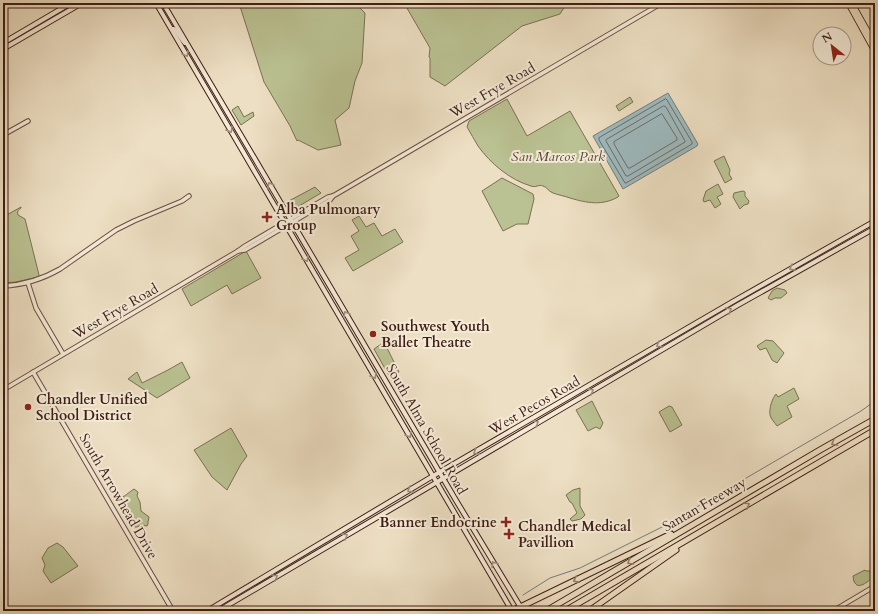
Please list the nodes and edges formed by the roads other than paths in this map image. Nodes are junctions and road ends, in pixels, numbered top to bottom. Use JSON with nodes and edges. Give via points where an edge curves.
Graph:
{"nodes":[{"id":1,"x":71,"y":3,"type":"edge"},
{"id":2,"x":82,"y":3,"type":"edge"},
{"id":3,"x":156,"y":3,"type":"edge"},
{"id":4,"x":163,"y":3,"type":"edge"},
{"id":5,"x":662,"y":3,"type":"edge"},
{"id":6,"x":848,"y":3,"type":"edge"},
{"id":7,"x":852,"y":3,"type":"edge"},
{"id":8,"x":172,"y":30,"type":"junction"},
{"id":9,"x":3,"y":43,"type":"edge"},
{"id":10,"x":875,"y":44,"type":"edge"},
{"id":11,"x":188,"y":46,"type":"junction"},
{"id":12,"x":3,"y":49,"type":"edge"},
{"id":13,"x":875,"y":52,"type":"edge"},
{"id":14,"x":28,"y":121,"type":"dead end"},
{"id":15,"x":3,"y":135,"type":"edge"},
{"id":16,"x":189,"y":196,"type":"dead end"},
{"id":17,"x":291,"y":220,"type":"junction"},
{"id":18,"x":875,"y":222,"type":"edge"},
{"id":19,"x":285,"y":224,"type":"junction"},
{"id":20,"x":875,"y":228,"type":"edge"},
{"id":21,"x":770,"y":280,"type":"junction"},
{"id":22,"x":28,"y":283,"type":"junction"},
{"id":23,"x":3,"y":286,"type":"edge"},
{"id":24,"x":758,"y":294,"type":"junction"},
{"id":25,"x":63,"y":354,"type":"junction"},
{"id":26,"x":33,"y":372,"type":"junction"},
{"id":27,"x":3,"y":390,"type":"edge"},
{"id":28,"x":875,"y":419,"type":"edge"},
{"id":29,"x":875,"y":431,"type":"edge"},
{"id":30,"x":440,"y":473,"type":"junction"},
{"id":31,"x":433,"y":476,"type":"junction"},
{"id":32,"x":443,"y":479,"type":"junction"},
{"id":33,"x":437,"y":483,"type":"junction"},
{"id":34,"x":724,"y":507,"type":"junction"},
{"id":35,"x":713,"y":524,"type":"junction"},
{"id":36,"x":258,"y":580,"type":"junction"},
{"id":37,"x":875,"y":586,"type":"edge"},
{"id":38,"x":246,"y":594,"type":"junction"},
{"id":39,"x":522,"y":609,"type":"edge"},
{"id":40,"x":173,"y":611,"type":"edge"},
{"id":41,"x":207,"y":611,"type":"edge"},
{"id":42,"x":218,"y":611,"type":"edge"},
{"id":43,"x":512,"y":611,"type":"edge"},
{"id":44,"x":546,"y":611,"type":"edge"},
{"id":45,"x":565,"y":611,"type":"edge"},
{"id":46,"x":589,"y":611,"type":"edge"},
{"id":47,"x":833,"y":611,"type":"edge"}],
"edges":[{"from":1,"to":9,"type":"main road"},
{"from":2,"to":12,"type":"main road"},
{"from":3,"to":8,"type":"main road"},
{"from":4,"to":11,"type":"main road"},
{"from":5,"to":17,"type":"street","name":"West Frye Road"},
{"from":6,"to":13,"type":"main road"},
{"from":7,"to":10,"type":"main road"},
{"from":8,"to":11,"type":"main road","via":[[176,30]]},
{"from":8,"to":19,"type":"main road","name":"South Alma School Road","one_way":true},
{"from":17,"to":11,"type":"main road","name":"South Alma School Road","one_way":true},
{"from":14,"to":15,"type":"street"},
{"from":16,"to":22,"type":"street","via":[[116,230],[60,269]]},
{"from":17,"to":19,"type":"street","name":"West Frye Road"},
{"from":30,"to":17,"type":"main road","name":"South Alma School Road","one_way":true},
{"from":18,"to":21,"type":"main road","name":"West Pecos Road","one_way":true},
{"from":19,"to":25,"type":"street","name":"West Frye Road"},
{"from":19,"to":31,"type":"main road","name":"South Alma School Road","one_way":true},
{"from":20,"to":24,"type":"main road","name":"West Pecos Road"},
{"from":21,"to":24,"type":"main road","via":[[770,284]]},
{"from":21,"to":30,"type":"main road","name":"West Pecos Road","one_way":true},
{"from":22,"to":23,"type":"street"},
{"from":22,"to":25,"type":"street","via":[[36,308]]},
{"from":32,"to":24,"type":"main road","name":"West Pecos Road","one_way":true},
{"from":25,"to":26,"type":"street","name":"West Frye Road"},
{"from":26,"to":27,"type":"street","name":"West Frye Road"},
{"from":26,"to":40,"type":"street","name":"South Arrowhead Drive"},
{"from":28,"to":34,"type":"highway","name":"Santan Freeway","one_way":true},
{"from":35,"to":29,"type":"highway","name":"Santan Freeway","one_way":true},
{"from":30,"to":31,"type":"main road","name":"West Pecos Road"},
{"from":30,"to":32,"type":"main road","name":"South Alma School Road"},
{"from":31,"to":33,"type":"main road","name":"South Alma School Road"},
{"from":31,"to":36,"type":"main road","name":"West Pecos Road","one_way":true},
{"from":32,"to":33,"type":"main road","name":"West Pecos Road"},
{"from":39,"to":32,"type":"main road","name":"South Alma School Road","one_way":true},
{"from":38,"to":33,"type":"main road","name":"West Pecos Road","one_way":true},
{"from":33,"to":43,"type":"main road","name":"South Alma School Road"},
{"from":34,"to":39,"type":"highway","one_way":true},
{"from":34,"to":44,"type":"highway","name":"Santan Freeway","one_way":true},
{"from":35,"to":45,"type":"highway","name":"Santan Freeway"},
{"from":35,"to":46,"type":"highway"},
{"from":36,"to":38,"type":"main road"},
{"from":36,"to":41,"type":"main road","name":"West Pecos Road"},
{"from":37,"to":47,"type":"street"},
{"from":38,"to":42,"type":"main road","name":"West Pecos Road"},
{"from":39,"to":43,"type":"highway"}]}
